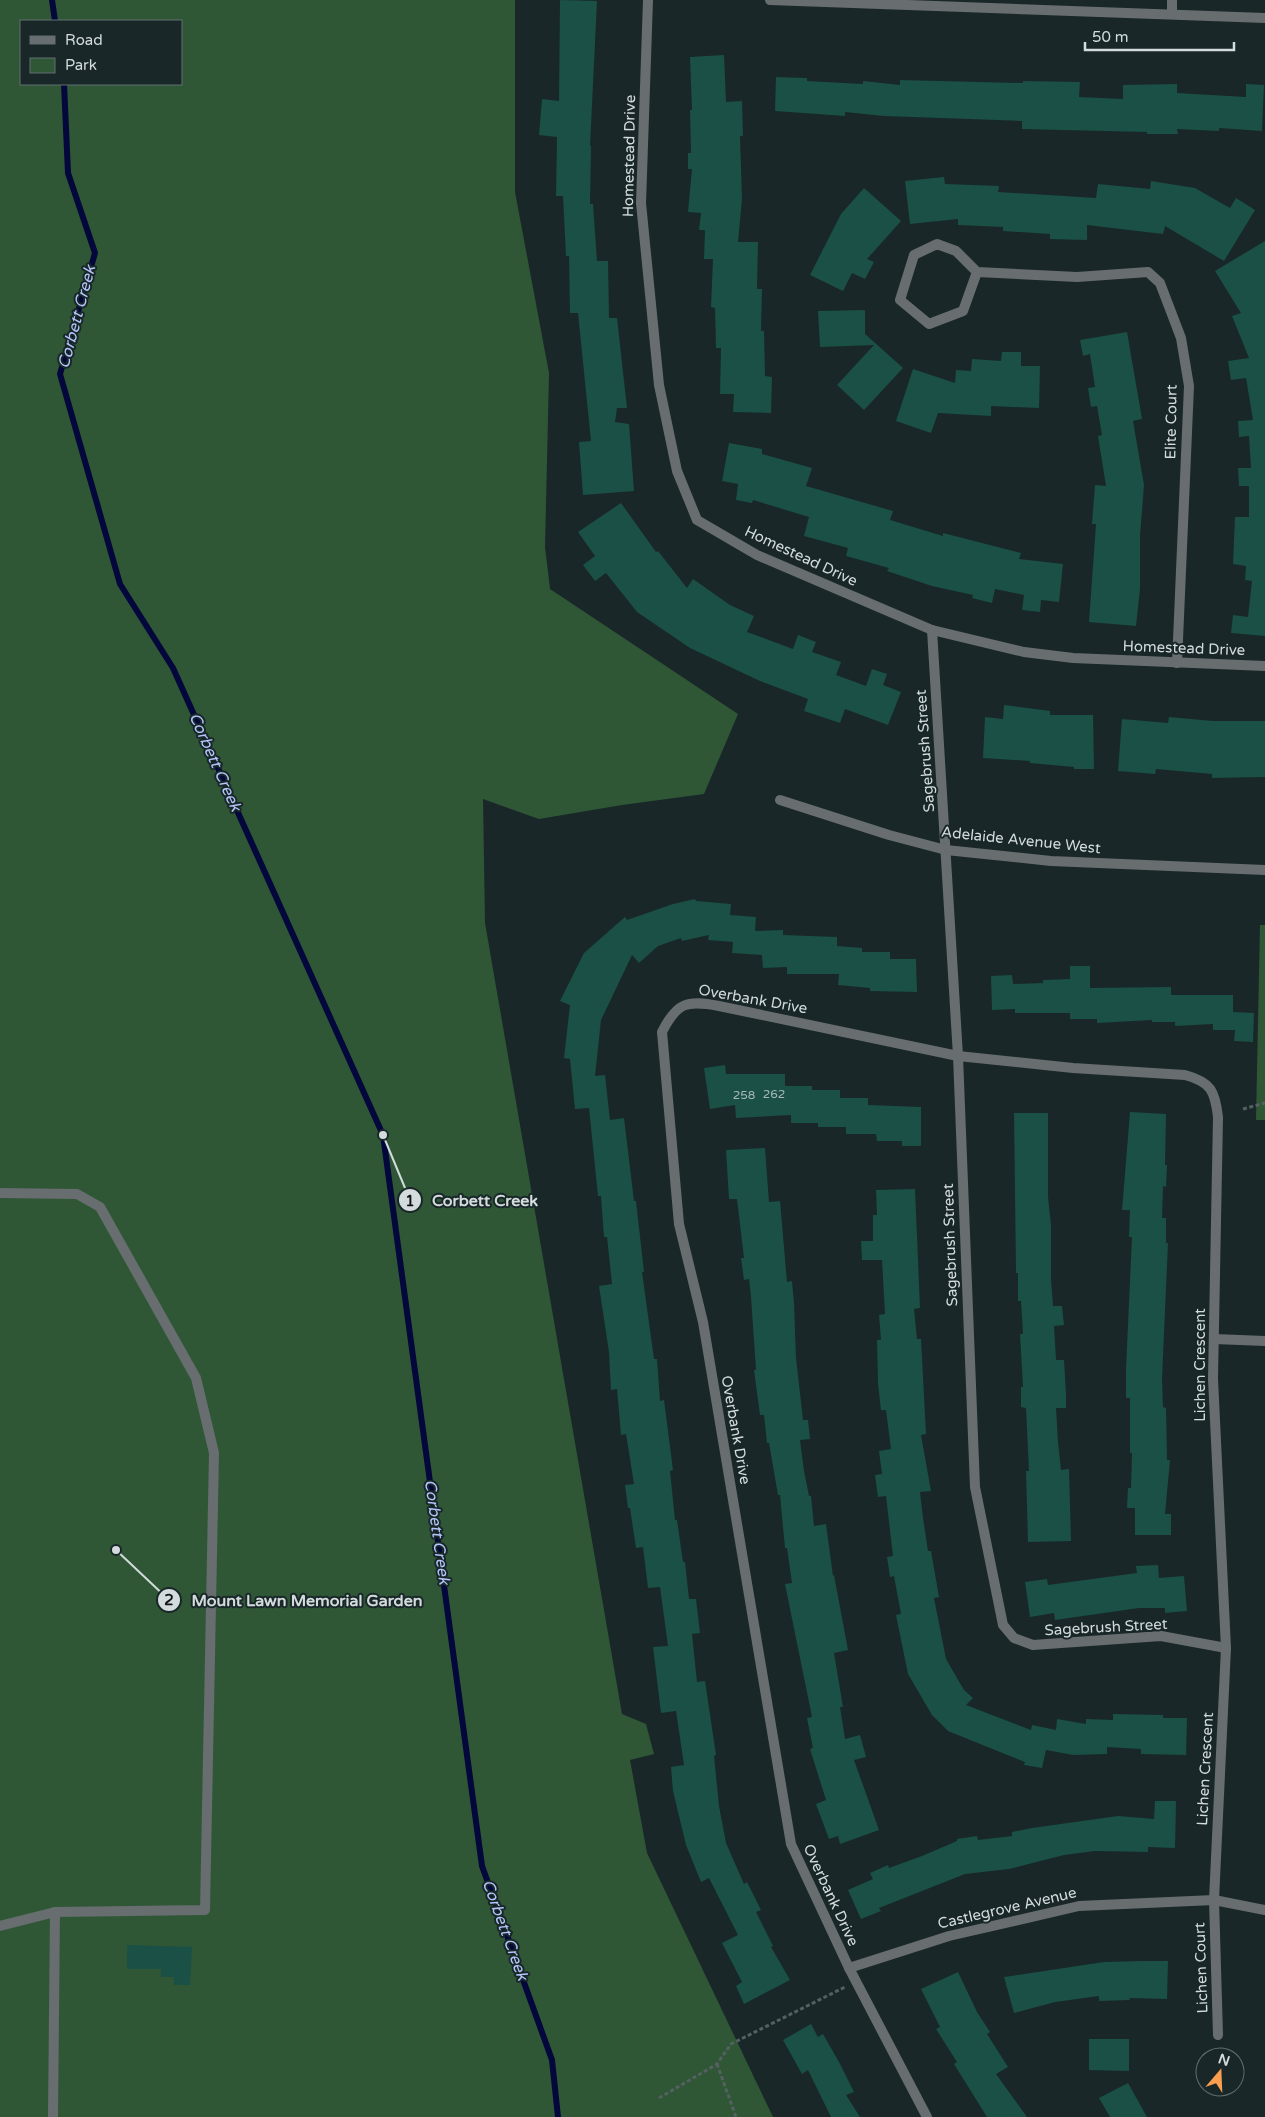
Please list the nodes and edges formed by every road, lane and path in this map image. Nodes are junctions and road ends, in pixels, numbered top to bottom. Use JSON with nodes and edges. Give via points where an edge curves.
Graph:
{"nodes":[{"id":1,"x":648,"y":0,"type":"edge"},
{"id":2,"x":770,"y":0,"type":"edge"},
{"id":3,"x":1172,"y":0,"type":"edge"},
{"id":4,"x":906,"y":2,"type":"edge"},
{"id":5,"x":1172,"y":14,"type":"junction"},
{"id":6,"x":1265,"y":18,"type":"edge"},
{"id":7,"x":977,"y":272,"type":"junction"},
{"id":8,"x":932,"y":630,"type":"junction"},
{"id":9,"x":1177,"y":663,"type":"junction"},
{"id":10,"x":1265,"y":666,"type":"edge"},
{"id":11,"x":780,"y":800,"type":"dead end"},
{"id":12,"x":946,"y":850,"type":"junction"},
{"id":13,"x":1265,"y":870,"type":"edge"},
{"id":14,"x":958,"y":1056,"type":"junction"},
{"id":15,"x":1265,"y":1103,"type":"edge"},
{"id":16,"x":1243,"y":1109,"type":"dead end"},
{"id":17,"x":0,"y":1193,"type":"edge"},
{"id":18,"x":1214,"y":1339,"type":"junction"},
{"id":19,"x":1265,"y":1341,"type":"edge"},
{"id":20,"x":1226,"y":1648,"type":"junction"},
{"id":21,"x":1214,"y":1900,"type":"junction"},
{"id":22,"x":1265,"y":1910,"type":"edge"},
{"id":23,"x":55,"y":1912,"type":"junction"},
{"id":24,"x":0,"y":1926,"type":"edge"},
{"id":25,"x":849,"y":1968,"type":"junction"},
{"id":26,"x":856,"y":1981,"type":"junction"},
{"id":27,"x":1218,"y":2035,"type":"dead end"},
{"id":28,"x":717,"y":2064,"type":"junction"},
{"id":29,"x":659,"y":2098,"type":"dead end"},
{"id":30,"x":53,"y":2117,"type":"edge"},
{"id":31,"x":736,"y":2117,"type":"edge"},
{"id":32,"x":927,"y":2117,"type":"edge"}],
"edges":[{"from":1,"to":8,"type":"street","name":"Homestead Drive","via":[[642,213],[659,385],[677,471],[697,520],[757,555]]},
{"from":2,"to":4,"type":"street"},
{"from":3,"to":5,"type":"street"},
{"from":4,"to":5,"type":"street"},
{"from":5,"to":6,"type":"street"},
{"from":7,"to":7,"type":"street","via":[[956,251],[936,244],[914,255],[900,300],[929,324],[963,311]]},
{"from":7,"to":9,"type":"street","name":"Elite Court","via":[[1077,277],[1148,272],[1160,283],[1181,338],[1188,386]]},
{"from":8,"to":9,"type":"street","name":"Homestead Drive","via":[[1024,652]]},
{"from":8,"to":12,"type":"street","name":"Sagebrush Street"},
{"from":9,"to":10,"type":"street","name":"Homestead Drive"},
{"from":11,"to":12,"type":"street","name":"Adelaide Avenue West"},
{"from":12,"to":13,"type":"street","name":"Adelaide Avenue West","via":[[1051,861]]},
{"from":12,"to":14,"type":"street","name":"Sagebrush Street"},
{"from":14,"to":18,"type":"street","name":"Lichen Crescent","via":[[1185,1075],[1200,1079],[1211,1088],[1218,1117]]},
{"from":14,"to":20,"type":"street","name":"Sagebrush Street","via":[[975,1487],[1003,1625],[1014,1638],[1033,1645],[1160,1636]]},
{"from":14,"to":25,"type":"street","name":"Overbank Drive","via":[[695,1002],[681,1005],[670,1016],[662,1032],[679,1224],[703,1322],[791,1844]]},
{"from":15,"to":16,"type":"path"},
{"from":17,"to":23,"type":"street","via":[[76,1194],[100,1207],[196,1378],[214,1453],[205,1910]]},
{"from":18,"to":19,"type":"street"},
{"from":18,"to":20,"type":"street","name":"Lichen Crescent","via":[[1213,1379]]},
{"from":20,"to":21,"type":"street","name":"Lichen Crescent"},
{"from":21,"to":22,"type":"street","name":"Castlegrove Avenue"},
{"from":21,"to":25,"type":"street","name":"Castlegrove Avenue","via":[[1078,1906],[949,1936]]},
{"from":21,"to":27,"type":"street","name":"Lichen Court"},
{"from":23,"to":24,"type":"street"},
{"from":23,"to":30,"type":"street"},
{"from":25,"to":26,"type":"street","name":"Overbank Drive"},
{"from":26,"to":28,"type":"path","via":[[730,2044]]},
{"from":26,"to":32,"type":"street","name":"Overbank Drive"},
{"from":28,"to":29,"type":"path"},
{"from":28,"to":31,"type":"path"}]}
